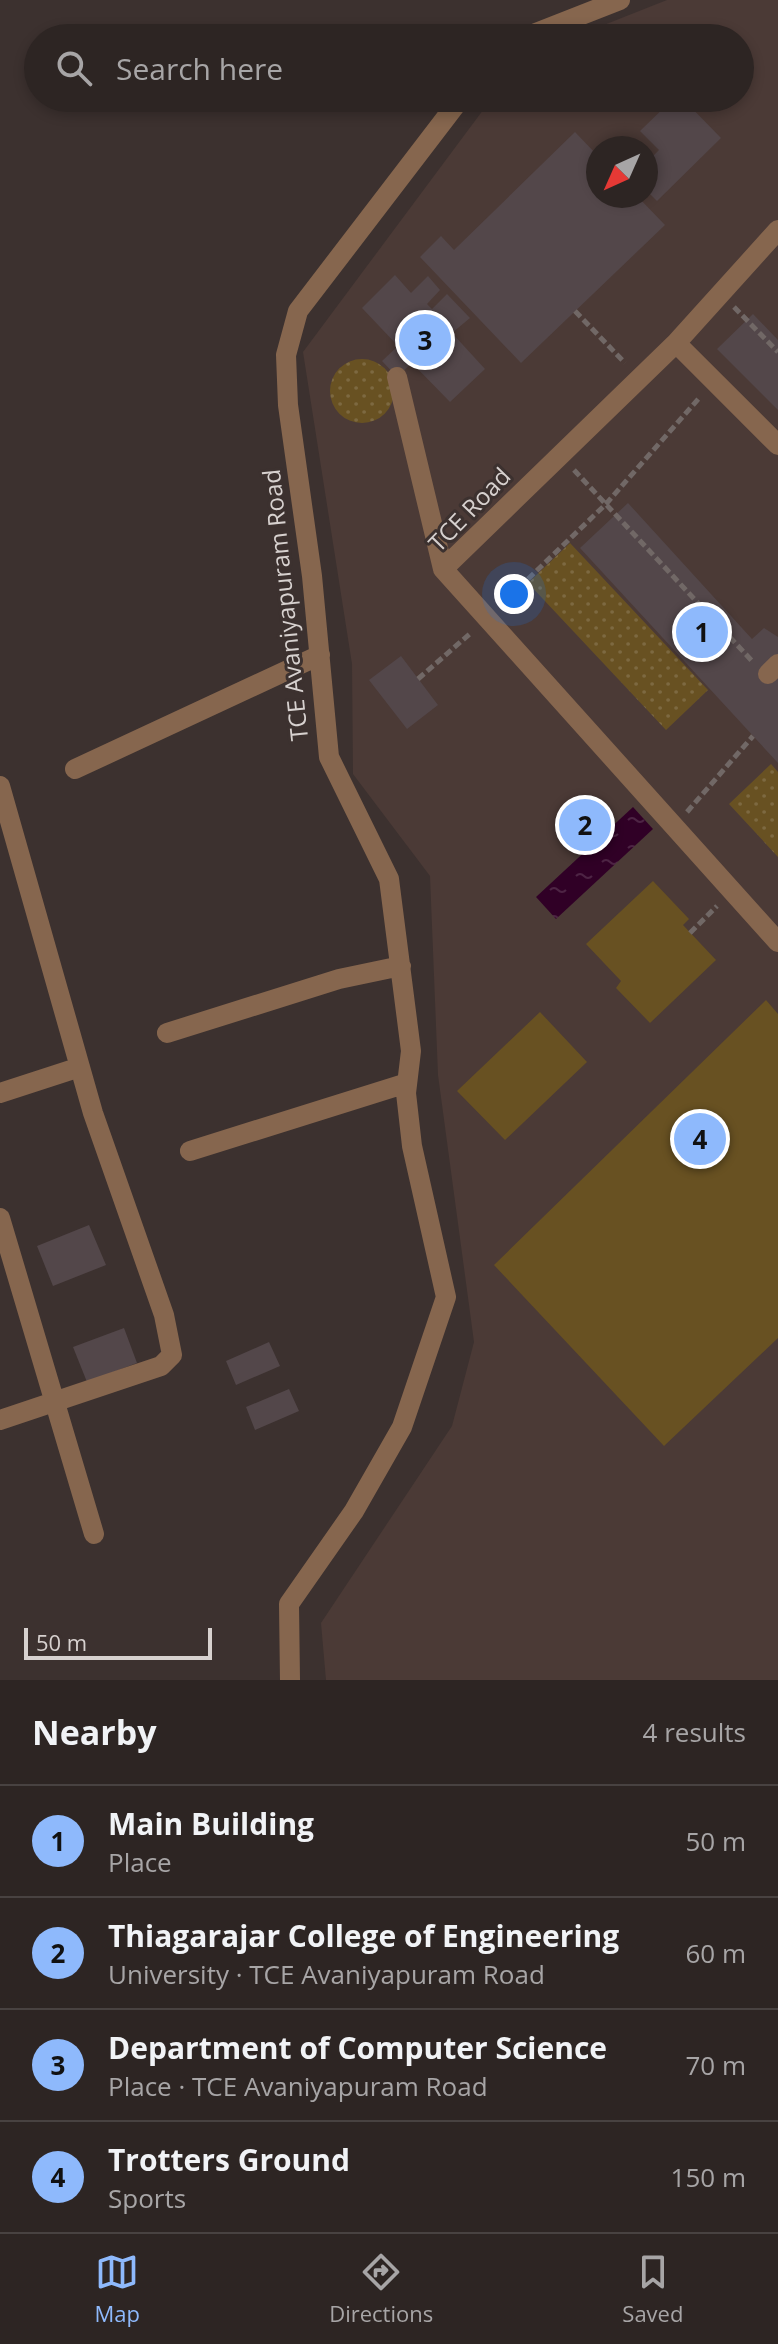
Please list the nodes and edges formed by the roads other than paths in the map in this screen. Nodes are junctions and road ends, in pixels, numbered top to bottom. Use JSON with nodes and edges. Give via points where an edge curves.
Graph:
{"nodes":[{"id":1,"x":620,"y":0,"type":"edge"},
{"id":2,"x":583,"y":7,"type":"edge"},
{"id":3,"x":550,"y":24,"type":"edge"},
{"id":4,"x":450,"y":112,"type":"edge"},
{"id":5,"x":778,"y":230,"type":"edge"},
{"id":6,"x":676,"y":343,"type":"junction"},
{"id":7,"x":397,"y":377,"type":"dead end"},
{"id":8,"x":778,"y":445,"type":"edge"},
{"id":9,"x":443,"y":569,"type":"junction"},
{"id":10,"x":320,"y":655,"type":"junction"},
{"id":11,"x":75,"y":769,"type":"dead end"},
{"id":12,"x":0,"y":786,"type":"edge"},
{"id":13,"x":778,"y":942,"type":"edge"},
{"id":14,"x":401,"y":966,"type":"junction"},
{"id":15,"x":167,"y":1033,"type":"dead end"},
{"id":16,"x":80,"y":1067,"type":"junction"},
{"id":17,"x":407,"y":1083,"type":"junction"},
{"id":18,"x":0,"y":1093,"type":"edge"},
{"id":19,"x":190,"y":1151,"type":"dead end"},
{"id":20,"x":0,"y":1218,"type":"edge"},
{"id":21,"x":54,"y":1400,"type":"junction"},
{"id":22,"x":0,"y":1420,"type":"edge"},
{"id":23,"x":94,"y":1534,"type":"dead end"},
{"id":24,"x":290,"y":1680,"type":"edge"}],
"edges":[{"from":1,"to":2,"type":"street"},
{"from":2,"to":3,"type":"street"},
{"from":4,"to":10,"type":"street","name":"TCE Avaniyapuram Road","via":[[298,311],[286,355]]},
{"from":5,"to":6,"type":"street","name":"TCE Road"},
{"from":6,"to":8,"type":"street"},
{"from":6,"to":9,"type":"street","name":"TCE Road"},
{"from":7,"to":9,"type":"street"},
{"from":9,"to":13,"type":"street","name":"TCE Road"},
{"from":10,"to":11,"type":"street"},
{"from":10,"to":14,"type":"street","name":"TCE Avaniyapuram Road","via":[[329,757],[389,879]]},
{"from":12,"to":16,"type":"street"},
{"from":14,"to":15,"type":"street","via":[[339,979]]},
{"from":14,"to":17,"type":"street","name":"TCE Avaniyapuram Road","via":[[411,1051]]},
{"from":16,"to":18,"type":"street"},
{"from":16,"to":21,"type":"street","via":[[164,1315],[172,1355],[161,1366]]},
{"from":17,"to":19,"type":"street"},
{"from":17,"to":24,"type":"street","name":"TCE Avaniyapuram Road","via":[[412,1146],[446,1297],[402,1427],[354,1511],[289,1604]]},
{"from":20,"to":21,"type":"street"},
{"from":21,"to":22,"type":"street"},
{"from":21,"to":23,"type":"street"}]}
